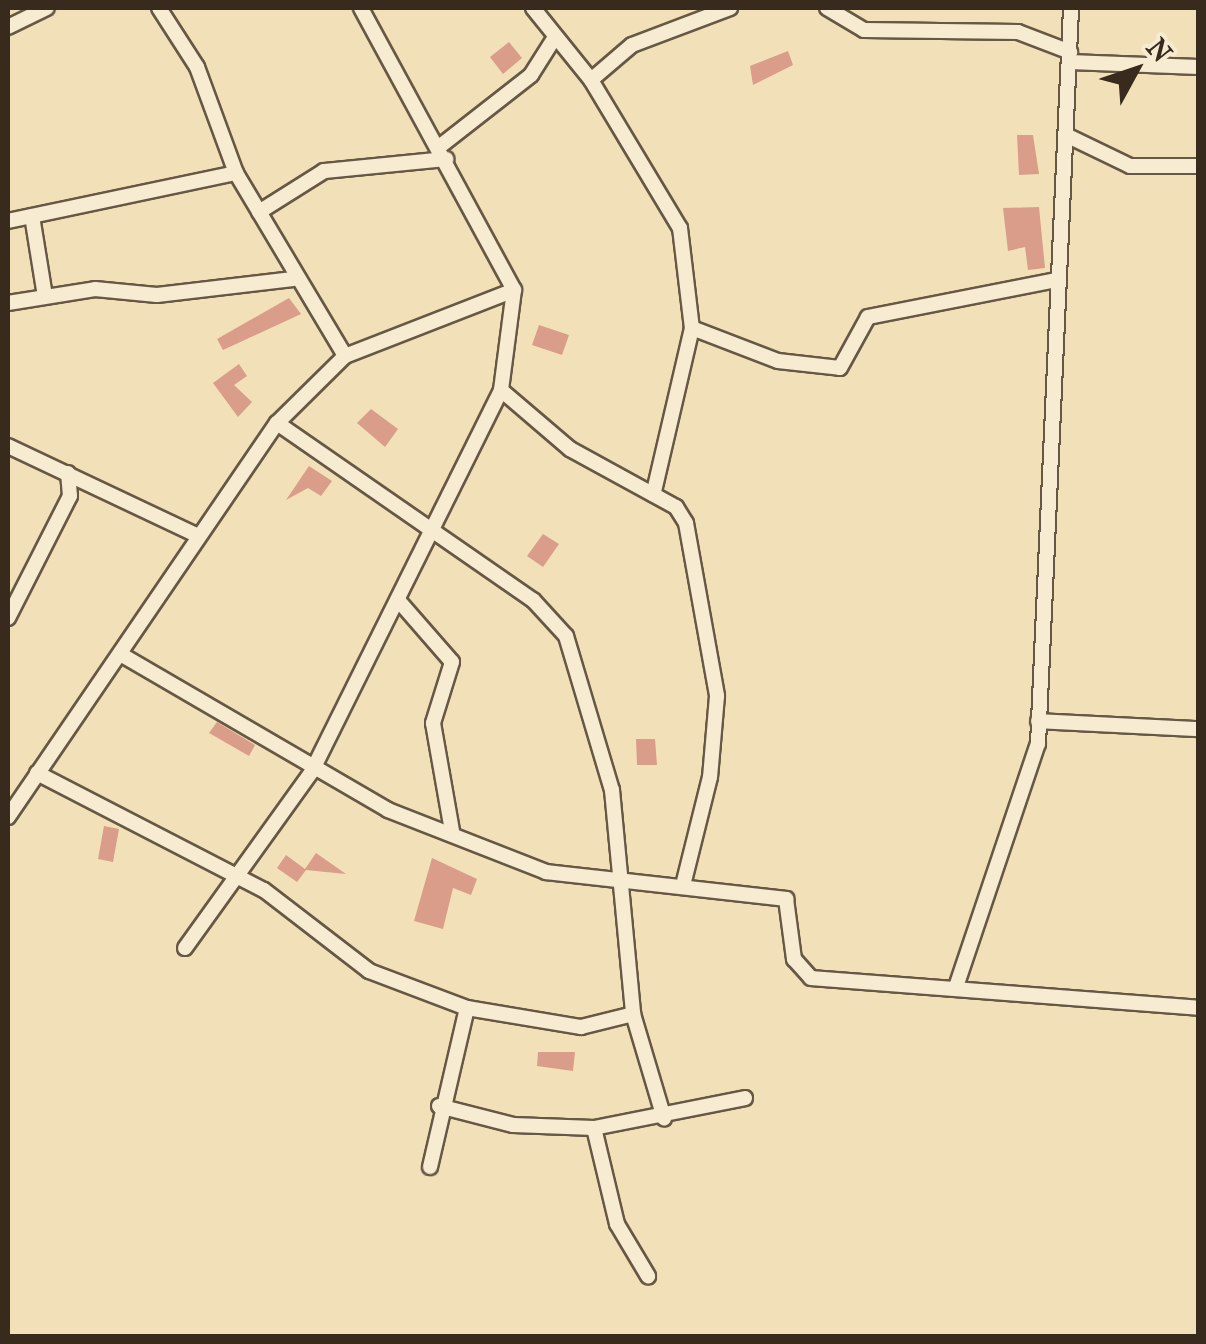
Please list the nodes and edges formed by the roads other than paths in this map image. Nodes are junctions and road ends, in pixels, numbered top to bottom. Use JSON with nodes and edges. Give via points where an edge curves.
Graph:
{"nodes":[{"id":1,"x":47,"y":8,"type":"edge"},
{"id":2,"x":159,"y":8,"type":"edge"},
{"id":3,"x":360,"y":8,"type":"edge"},
{"id":4,"x":534,"y":8,"type":"edge"},
{"id":5,"x":730,"y":8,"type":"edge"},
{"id":6,"x":827,"y":8,"type":"edge"},
{"id":7,"x":1072,"y":8,"type":"edge"},
{"id":8,"x":8,"y":27,"type":"edge"},
{"id":9,"x":555,"y":37,"type":"junction"},
{"id":10,"x":1070,"y":57,"type":"junction"},
{"id":11,"x":1198,"y":67,"type":"edge"},
{"id":12,"x":592,"y":80,"type":"junction"},
{"id":13,"x":1068,"y":136,"type":"junction"},
{"id":14,"x":443,"y":153,"type":"junction"},
{"id":15,"x":1198,"y":166,"type":"edge"},
{"id":16,"x":236,"y":173,"type":"junction"},
{"id":17,"x":259,"y":212,"type":"junction"},
{"id":18,"x":32,"y":216,"type":"junction"},
{"id":19,"x":8,"y":221,"type":"edge"},
{"id":20,"x":293,"y":279,"type":"junction"},
{"id":21,"x":1056,"y":280,"type":"junction"},
{"id":22,"x":514,"y":290,"type":"junction"},
{"id":23,"x":45,"y":296,"type":"junction"},
{"id":24,"x":8,"y":304,"type":"edge"},
{"id":25,"x":692,"y":328,"type":"junction"},
{"id":26,"x":345,"y":356,"type":"junction"},
{"id":27,"x":501,"y":390,"type":"junction"},
{"id":28,"x":277,"y":423,"type":"junction"},
{"id":29,"x":8,"y":446,"type":"edge"},
{"id":30,"x":68,"y":474,"type":"junction"},
{"id":31,"x":91,"y":483,"type":"junction"},
{"id":32,"x":653,"y":495,"type":"junction"},
{"id":33,"x":70,"y":496,"type":"junction"},
{"id":34,"x":428,"y":530,"type":"junction"},
{"id":35,"x":194,"y":534,"type":"junction"},
{"id":36,"x":398,"y":600,"type":"junction"},
{"id":37,"x":8,"y":618,"type":"edge"},
{"id":38,"x":122,"y":655,"type":"junction"},
{"id":39,"x":1038,"y":721,"type":"junction"},
{"id":40,"x":1198,"y":729,"type":"edge"},
{"id":41,"x":312,"y":770,"type":"junction"},
{"id":42,"x":36,"y":774,"type":"junction"},
{"id":43,"x":8,"y":817,"type":"edge"},
{"id":44,"x":452,"y":831,"type":"junction"},
{"id":45,"x":238,"y":883,"type":"junction"},
{"id":46,"x":683,"y":884,"type":"junction"},
{"id":47,"x":628,"y":885,"type":"junction"},
{"id":48,"x":185,"y":948,"type":"dead end"},
{"id":49,"x":957,"y":984,"type":"junction"},
{"id":50,"x":467,"y":1008,"type":"junction"},
{"id":51,"x":1198,"y":1008,"type":"edge"},
{"id":52,"x":633,"y":1014,"type":"junction"},
{"id":53,"x":744,"y":1098,"type":"dead end"},
{"id":54,"x":439,"y":1106,"type":"junction"},
{"id":55,"x":664,"y":1118,"type":"junction"},
{"id":56,"x":594,"y":1128,"type":"junction"},
{"id":57,"x":430,"y":1167,"type":"dead end"},
{"id":58,"x":648,"y":1276,"type":"dead end"}],
"edges":[{"from":1,"to":8,"type":"street"},
{"from":2,"to":16,"type":"street","via":[[197,67]]},
{"from":3,"to":14,"type":"street"},
{"from":4,"to":9,"type":"street"},
{"from":5,"to":12,"type":"street","via":[[632,45]]},
{"from":6,"to":10,"type":"street","via":[[864,30],[1018,32]]},
{"from":7,"to":10,"type":"street"},
{"from":9,"to":12,"type":"street"},
{"from":9,"to":14,"type":"street","via":[[520,85]]},
{"from":10,"to":11,"type":"street"},
{"from":10,"to":13,"type":"street"},
{"from":12,"to":25,"type":"street","via":[[680,228]]},
{"from":13,"to":15,"type":"street","via":[[1130,166]]},
{"from":13,"to":21,"type":"street"},
{"from":14,"to":17,"type":"street","via":[[324,170]]},
{"from":14,"to":22,"type":"street"},
{"from":16,"to":17,"type":"street"},
{"from":16,"to":18,"type":"street"},
{"from":17,"to":20,"type":"street"},
{"from":18,"to":19,"type":"street"},
{"from":18,"to":23,"type":"street"},
{"from":20,"to":23,"type":"street"},
{"from":20,"to":26,"type":"street"},
{"from":21,"to":25,"type":"street","via":[[868,317],[840,368],[778,361]]},
{"from":21,"to":39,"type":"street"},
{"from":22,"to":26,"type":"street"},
{"from":22,"to":27,"type":"street"},
{"from":23,"to":24,"type":"street"},
{"from":25,"to":32,"type":"street"},
{"from":26,"to":28,"type":"street"},
{"from":27,"to":32,"type":"street","via":[[570,449]]},
{"from":27,"to":34,"type":"street"},
{"from":28,"to":34,"type":"street"},
{"from":28,"to":35,"type":"street"},
{"from":29,"to":30,"type":"street"},
{"from":30,"to":31,"type":"street"},
{"from":30,"to":33,"type":"street"},
{"from":31,"to":33,"type":"street"},
{"from":31,"to":35,"type":"street"},
{"from":32,"to":46,"type":"street","via":[[686,523],[716,696],[710,777]]},
{"from":33,"to":37,"type":"street"},
{"from":34,"to":36,"type":"street"},
{"from":34,"to":47,"type":"street","via":[[533,600],[566,636],[586,684]]},
{"from":35,"to":38,"type":"street"},
{"from":36,"to":41,"type":"street"},
{"from":36,"to":44,"type":"street","via":[[452,662],[433,723]]},
{"from":38,"to":41,"type":"street","via":[[227,710]]},
{"from":38,"to":42,"type":"street"},
{"from":39,"to":40,"type":"street"},
{"from":39,"to":49,"type":"street","via":[[1036,760]]},
{"from":41,"to":44,"type":"street"},
{"from":41,"to":45,"type":"street"},
{"from":42,"to":43,"type":"street"},
{"from":42,"to":45,"type":"street"},
{"from":44,"to":47,"type":"street","via":[[546,872]]},
{"from":45,"to":48,"type":"street"},
{"from":45,"to":50,"type":"street","via":[[285,902],[369,971]]},
{"from":46,"to":47,"type":"street"},
{"from":46,"to":49,"type":"street","via":[[786,899],[794,958],[811,978]]},
{"from":47,"to":52,"type":"street"},
{"from":49,"to":51,"type":"street"},
{"from":50,"to":52,"type":"street","via":[[581,1027]]},
{"from":50,"to":54,"type":"street"},
{"from":52,"to":55,"type":"street"},
{"from":53,"to":55,"type":"street"},
{"from":54,"to":56,"type":"street","via":[[513,1125]]},
{"from":54,"to":57,"type":"street"},
{"from":55,"to":56,"type":"street"},
{"from":56,"to":58,"type":"street","via":[[617,1224]]}]}
